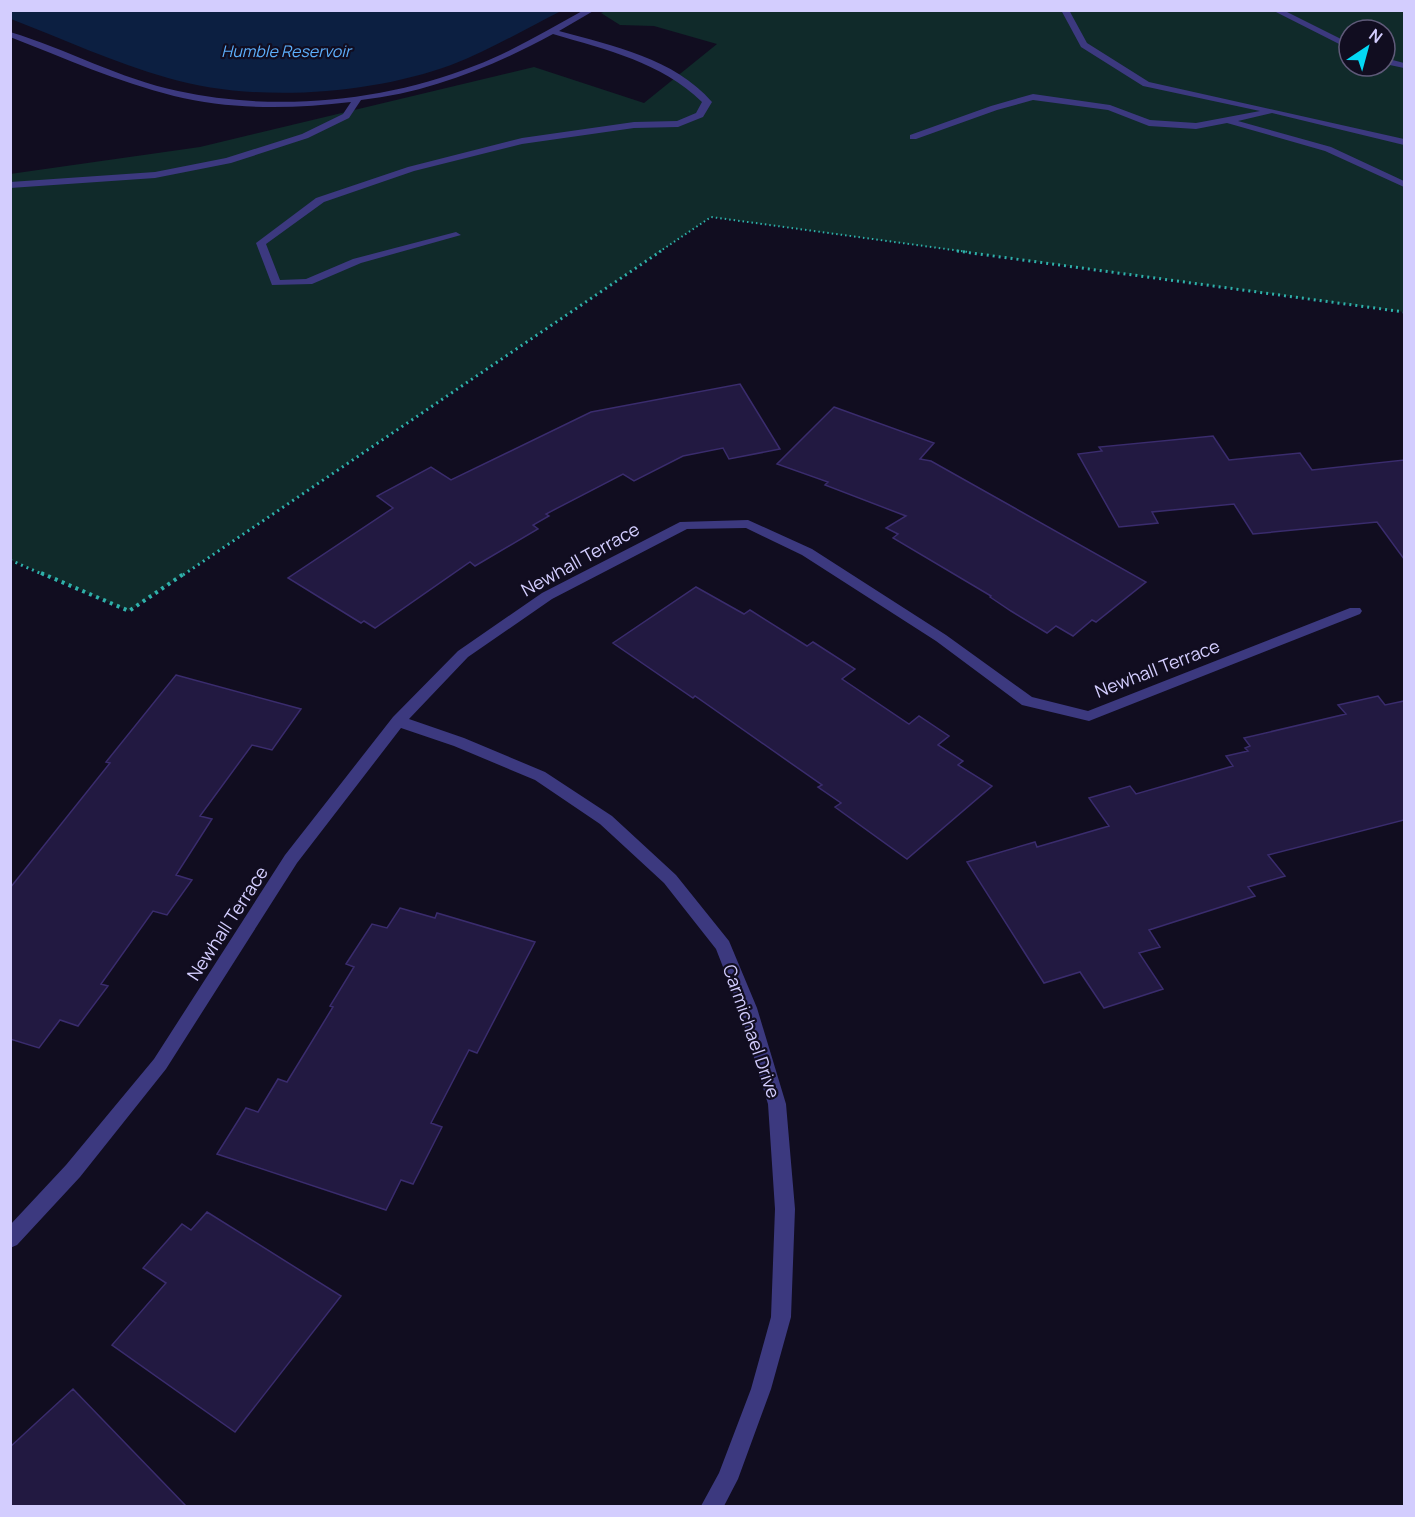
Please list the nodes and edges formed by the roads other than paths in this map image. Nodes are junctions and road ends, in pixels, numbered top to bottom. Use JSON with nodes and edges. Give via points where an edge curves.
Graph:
{"nodes":[{"id":1,"x":591,"y":10,"type":"edge"},
{"id":2,"x":1065,"y":10,"type":"edge"},
{"id":3,"x":1276,"y":10,"type":"edge"},
{"id":4,"x":551,"y":31,"type":"junction"},
{"id":5,"x":10,"y":34,"type":"edge"},
{"id":6,"x":1337,"y":40,"type":"edge"},
{"id":7,"x":358,"y":98,"type":"junction"},
{"id":8,"x":1274,"y":111,"type":"junction"},
{"id":9,"x":1226,"y":120,"type":"junction"},
{"id":10,"x":913,"y":137,"type":"dead end"},
{"id":11,"x":1404,"y":142,"type":"edge"},
{"id":12,"x":1404,"y":184,"type":"edge"},
{"id":13,"x":10,"y":185,"type":"edge"},
{"id":14,"x":456,"y":235,"type":"dead end"},
{"id":15,"x":1355,"y":611,"type":"dead end"},
{"id":16,"x":398,"y":721,"type":"junction"},
{"id":17,"x":10,"y":1239,"type":"edge"},
{"id":18,"x":712,"y":1506,"type":"edge"}],
"edges":[{"from":1,"to":4,"type":"street"},
{"from":2,"to":8,"type":"street","via":[[1084,45],[1146,84]]},
{"from":3,"to":6,"type":"street"},
{"from":4,"to":7,"type":"street","via":[[468,71],[417,89]]},
{"from":4,"to":14,"type":"street","via":[[627,54],[678,75],[707,102],[700,115],[678,124],[634,125],[522,141],[411,169],[320,200],[261,243],[276,283],[309,282],[357,261]]},
{"from":5,"to":7,"type":"street","via":[[139,84],[180,94],[284,104]]},
{"from":7,"to":13,"type":"street","via":[[346,116],[305,136],[228,160],[155,175]]},
{"from":8,"to":9,"type":"street"},
{"from":8,"to":11,"type":"street"},
{"from":9,"to":10,"type":"street","via":[[1196,126],[1149,123],[1110,108],[1033,97]]},
{"from":9,"to":12,"type":"street","via":[[1328,149]]},
{"from":15,"to":16,"type":"street","name":"Newhall Terrace","via":[[1089,716],[1027,701],[941,638],[816,558],[748,524],[685,525],[547,596],[463,654]]},
{"from":16,"to":17,"type":"street","name":"Newhall Terrace","via":[[291,859],[160,1064],[73,1171]]},
{"from":16,"to":18,"type":"street","name":"Carmichael Drive","via":[[540,776],[606,820],[670,879],[723,946],[748,1008],[777,1104],[785,1209],[781,1317],[761,1389],[727,1479]]}]}
